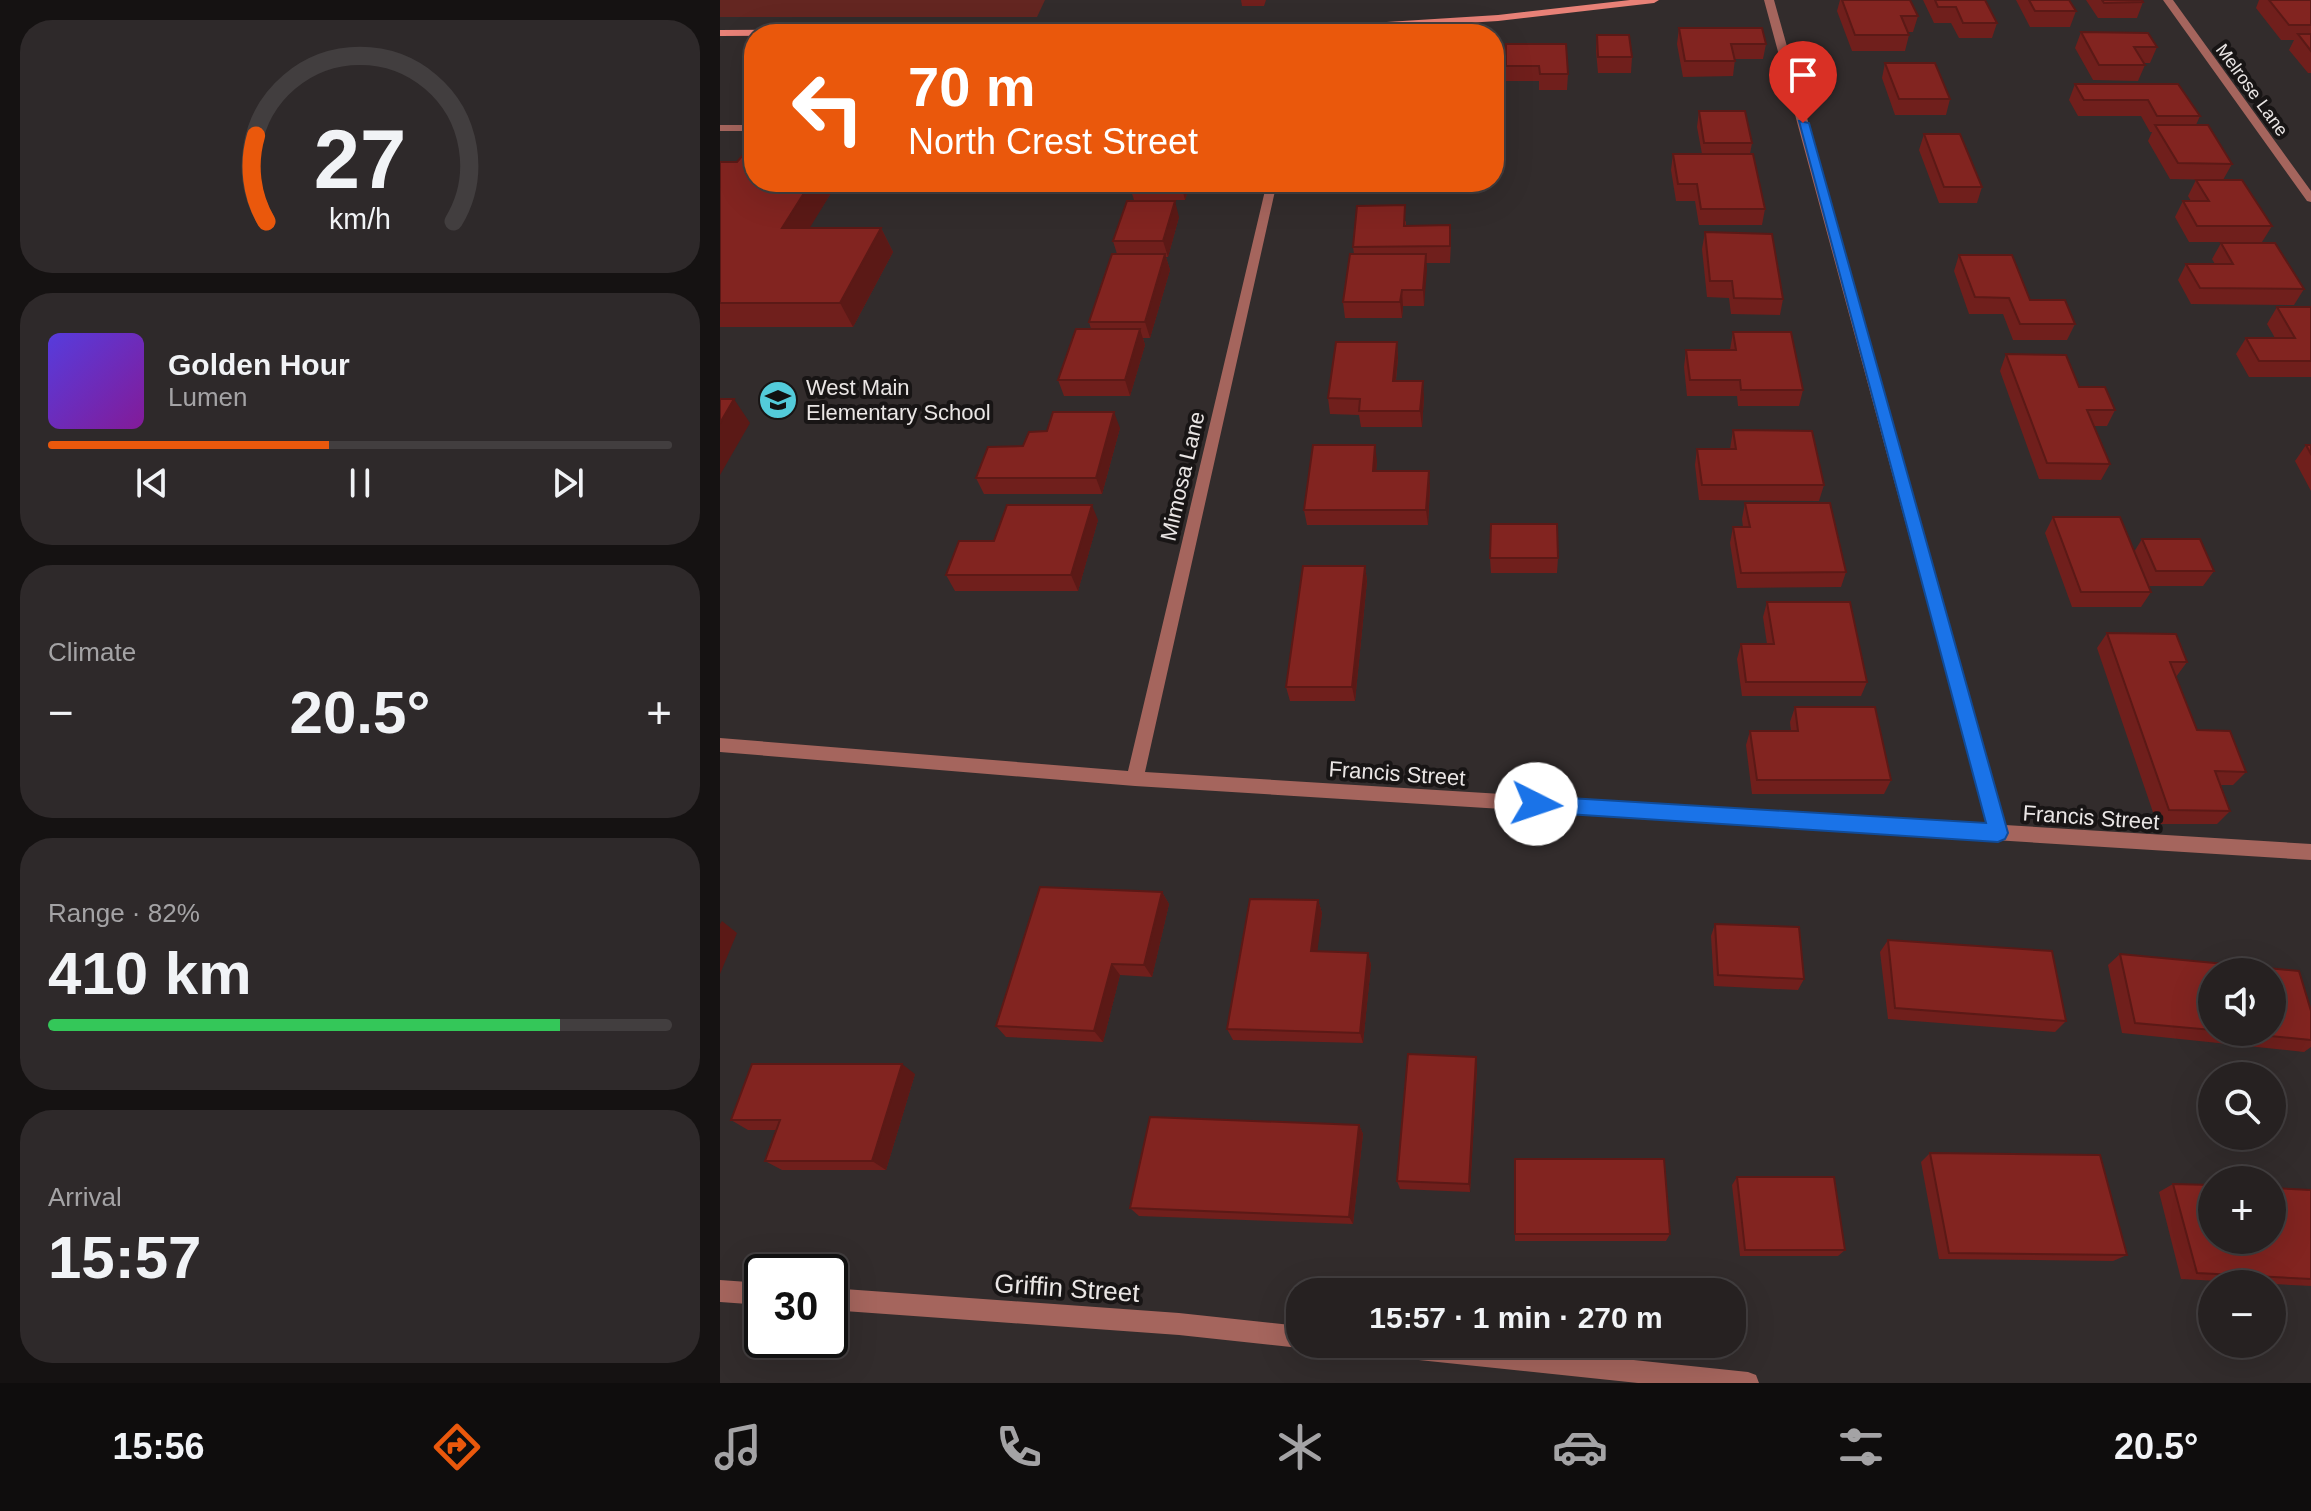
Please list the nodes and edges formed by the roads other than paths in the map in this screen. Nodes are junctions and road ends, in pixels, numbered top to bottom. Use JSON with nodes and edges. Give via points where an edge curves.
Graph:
{"nodes":[{"id":1,"x":1654,"y":0,"type":"edge"},
{"id":2,"x":1769,"y":0,"type":"edge"},
{"id":3,"x":2168,"y":0,"type":"edge"},
{"id":4,"x":1634,"y":2,"type":"edge"},
{"id":5,"x":1416,"y":24,"type":"edge"},
{"id":6,"x":720,"y":33,"type":"edge"},
{"id":7,"x":744,"y":33,"type":"edge"},
{"id":8,"x":720,"y":128,"type":"edge"},
{"id":9,"x":744,"y":128,"type":"edge"},
{"id":10,"x":1270,"y":192,"type":"edge"},
{"id":11,"x":2311,"y":199,"type":"edge"},
{"id":12,"x":720,"y":745,"type":"edge"},
{"id":13,"x":1135,"y":779,"type":"junction"},
{"id":14,"x":1998,"y":833,"type":"junction"},
{"id":15,"x":2311,"y":852,"type":"edge"},
{"id":16,"x":720,"y":1291,"type":"edge"},
{"id":17,"x":744,"y":1293,"type":"edge"},
{"id":18,"x":848,"y":1300,"type":"edge"},
{"id":19,"x":1286,"y":1335,"type":"edge"},
{"id":20,"x":1506,"y":1358,"type":"edge"},
{"id":21,"x":1748,"y":1383,"type":"edge"}],
"edges":[{"from":1,"to":4,"type":"main road"},
{"from":2,"to":14,"type":"street"},
{"from":3,"to":11,"type":"street","name":"Melrose Lane"},
{"from":4,"to":5,"type":"main road"},
{"from":6,"to":7,"type":"main road"},
{"from":8,"to":9,"type":"street"},
{"from":10,"to":13,"type":"street","name":"Mimosa Lane"},
{"from":12,"to":13,"type":"street","name":"Francis Street"},
{"from":13,"to":14,"type":"street","name":"Francis Street"},
{"from":14,"to":15,"type":"street","name":"Francis Street"},
{"from":16,"to":17,"type":"street"},
{"from":18,"to":19,"type":"street","name":"Griffin Street"},
{"from":20,"to":21,"type":"street"}]}
